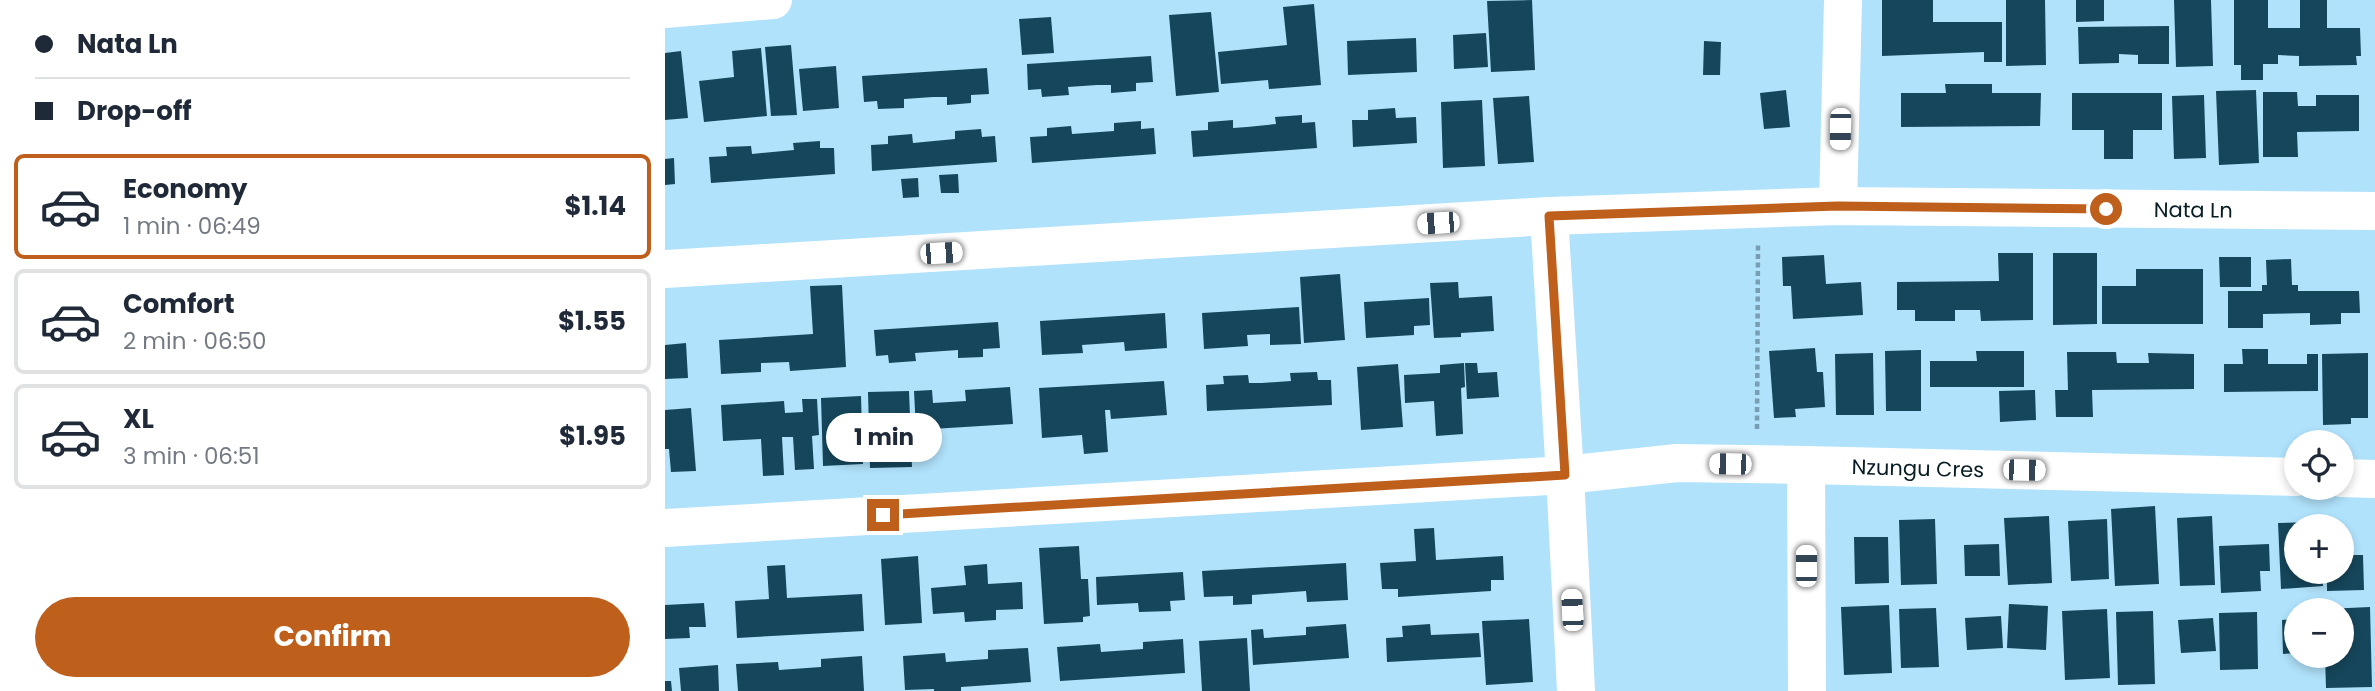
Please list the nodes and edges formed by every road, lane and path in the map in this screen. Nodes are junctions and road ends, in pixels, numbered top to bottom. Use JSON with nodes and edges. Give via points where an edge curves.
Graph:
{"nodes":[{"id":1,"x":772,"y":0,"type":"edge"},
{"id":2,"x":1843,"y":0,"type":"edge"},
{"id":3,"x":665,"y":9,"type":"edge"},
{"id":4,"x":1838,"y":206,"type":"junction"},
{"id":5,"x":1758,"y":209,"type":"junction"},
{"id":6,"x":2375,"y":211,"type":"edge"},
{"id":7,"x":1549,"y":216,"type":"junction"},
{"id":8,"x":665,"y":269,"type":"edge"},
{"id":9,"x":1756,"y":464,"type":"junction"},
{"id":10,"x":1806,"y":465,"type":"junction"},
{"id":11,"x":1565,"y":475,"type":"junction"},
{"id":12,"x":2284,"y":477,"type":"edge"},
{"id":13,"x":2354,"y":478,"type":"edge"},
{"id":14,"x":2375,"y":479,"type":"edge"},
{"id":15,"x":665,"y":528,"type":"edge"},
{"id":16,"x":1576,"y":691,"type":"edge"},
{"id":17,"x":1807,"y":691,"type":"edge"}],
"edges":[{"from":1,"to":3,"type":"street"},
{"from":2,"to":4,"type":"street"},
{"from":4,"to":5,"type":"street","name":"Nata Ln"},
{"from":4,"to":6,"type":"street","name":"Nata Ln"},
{"from":5,"to":7,"type":"street","name":"Nata Ln"},
{"from":5,"to":9,"type":"path"},
{"from":7,"to":8,"type":"street","name":"Nata Ln"},
{"from":7,"to":11,"type":"street"},
{"from":9,"to":10,"type":"street","name":"Nzungu Cres"},
{"from":9,"to":11,"type":"street","name":"Nzungu Cres","via":[[1677,463]]},
{"from":10,"to":12,"type":"street","name":"Nzungu Cres"},
{"from":10,"to":17,"type":"street"},
{"from":11,"to":15,"type":"street","name":"Nzungu Cres"},
{"from":11,"to":16,"type":"street"},
{"from":13,"to":14,"type":"street"}]}
